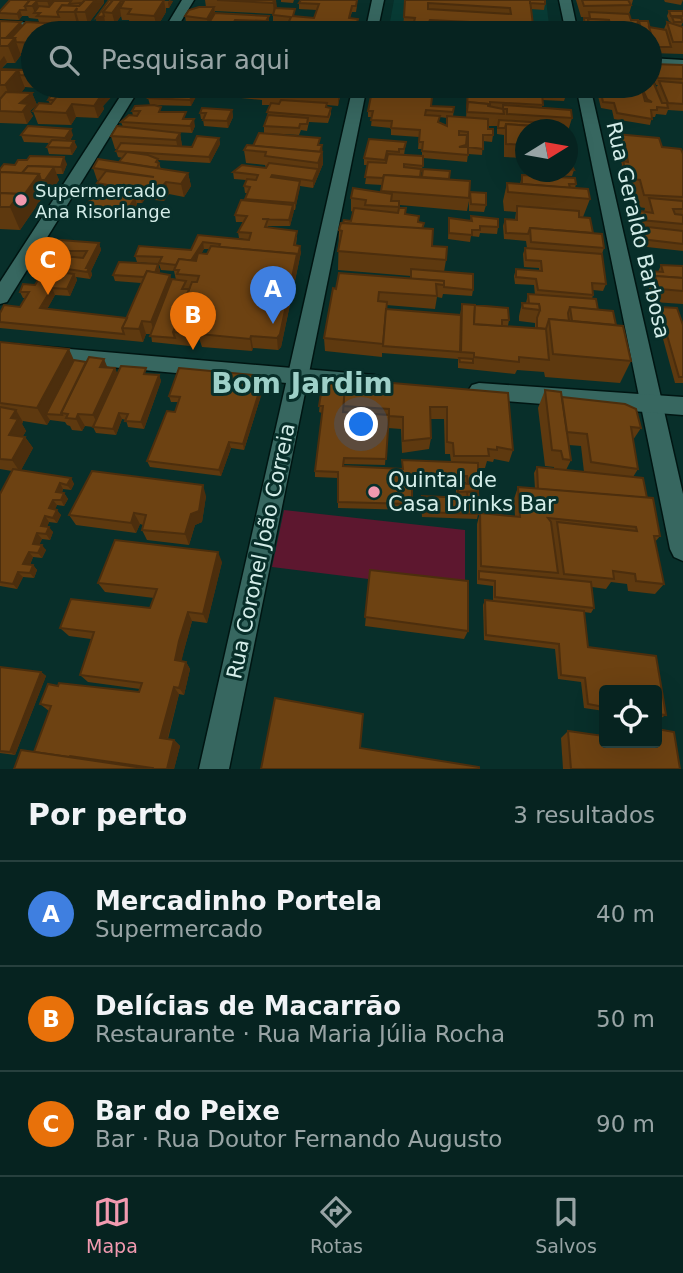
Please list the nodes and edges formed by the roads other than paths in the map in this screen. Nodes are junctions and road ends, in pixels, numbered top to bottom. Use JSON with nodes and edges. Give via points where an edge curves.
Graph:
{"nodes":[{"id":1,"x":188,"y":0,"type":"edge"},
{"id":2,"x":378,"y":0,"type":"edge"},
{"id":3,"x":565,"y":0,"type":"edge"},
{"id":4,"x":175,"y":21,"type":"edge"},
{"id":5,"x":374,"y":21,"type":"edge"},
{"id":6,"x":569,"y":21,"type":"edge"},
{"id":7,"x":0,"y":25,"type":"edge"},
{"id":8,"x":21,"y":26,"type":"edge"},
{"id":9,"x":662,"y":63,"type":"edge"},
{"id":10,"x":683,"y":64,"type":"edge"},
{"id":11,"x":126,"y":98,"type":"edge"},
{"id":12,"x":357,"y":98,"type":"edge"},
{"id":13,"x":586,"y":98,"type":"edge"},
{"id":14,"x":0,"y":297,"type":"edge"},
{"id":15,"x":0,"y":350,"type":"edge"},
{"id":16,"x":299,"y":378,"type":"junction"},
{"id":17,"x":394,"y":385,"type":"edge"},
{"id":18,"x":463,"y":390,"type":"edge"},
{"id":19,"x":653,"y":403,"type":"junction"},
{"id":20,"x":683,"y":406,"type":"edge"},
{"id":21,"x":683,"y":549,"type":"edge"},
{"id":22,"x":214,"y":769,"type":"edge"}],
"edges":[{"from":1,"to":4,"type":"street"},
{"from":2,"to":5,"type":"street"},
{"from":3,"to":6,"type":"street"},
{"from":7,"to":8,"type":"street"},
{"from":9,"to":10,"type":"street"},
{"from":11,"to":14,"type":"street"},
{"from":12,"to":16,"type":"street","name":"Rua Coronel João Correia"},
{"from":13,"to":19,"type":"street","name":"Rua Geraldo Barbosa"},
{"from":15,"to":16,"type":"street"},
{"from":16,"to":17,"type":"street"},
{"from":16,"to":22,"type":"street","name":"Rua Coronel João Correia"},
{"from":18,"to":19,"type":"street"},
{"from":19,"to":20,"type":"street"},
{"from":19,"to":21,"type":"street","name":"Rua Geraldo Barbosa"}]}
